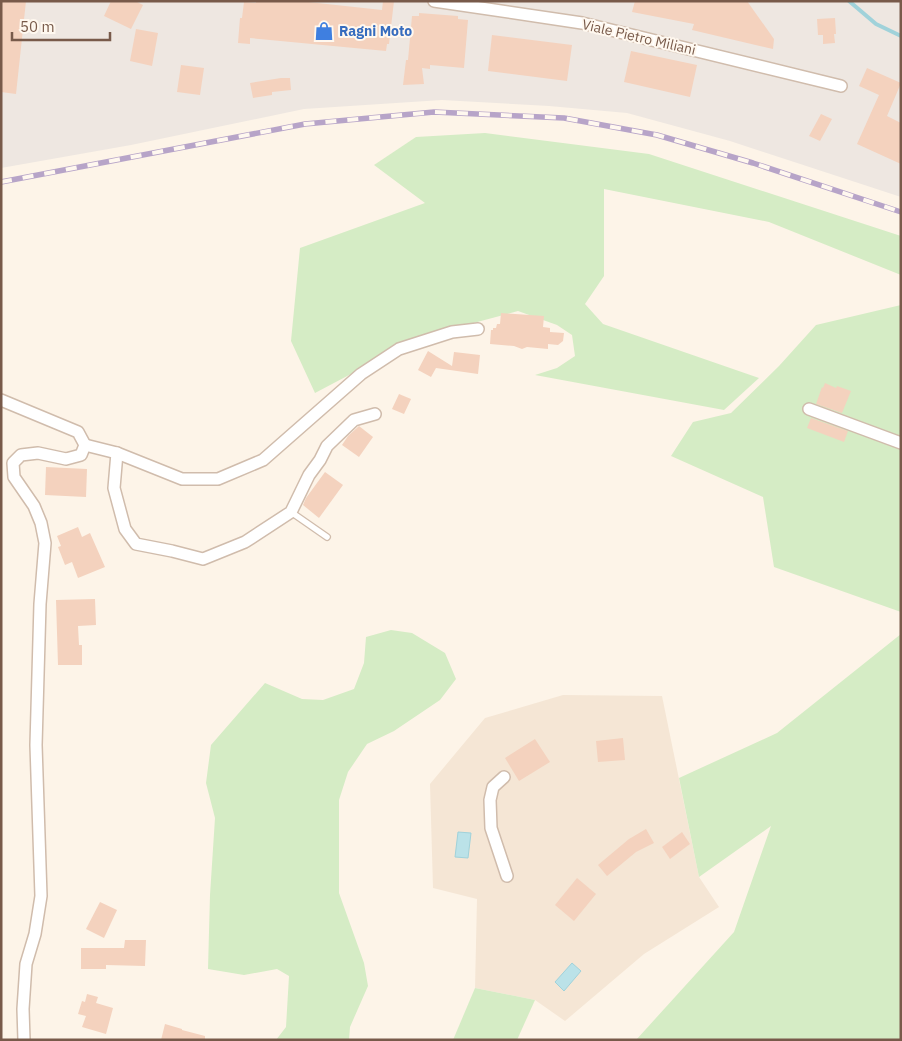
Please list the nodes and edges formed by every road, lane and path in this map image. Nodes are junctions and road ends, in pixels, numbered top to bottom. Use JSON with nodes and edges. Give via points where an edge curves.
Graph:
{"nodes":[{"id":1,"x":434,"y":1,"type":"edge"},
{"id":2,"x":841,"y":86,"type":"dead end"},
{"id":3,"x":478,"y":329,"type":"dead end"},
{"id":4,"x":1,"y":400,"type":"edge"},
{"id":5,"x":809,"y":409,"type":"dead end"},
{"id":6,"x":375,"y":414,"type":"dead end"},
{"id":7,"x":901,"y":443,"type":"edge"},
{"id":8,"x":85,"y":445,"type":"junction"},
{"id":9,"x":117,"y":453,"type":"junction"},
{"id":10,"x":291,"y":512,"type":"junction"},
{"id":11,"x":327,"y":536,"type":"dead end"},
{"id":12,"x":504,"y":778,"type":"dead end"},
{"id":13,"x":507,"y":876,"type":"dead end"},
{"id":14,"x":24,"y":1040,"type":"edge"}],
"edges":[{"from":1,"to":2,"type":"street","name":"Viale Pietro Miliani","via":[[582,23]]},
{"from":3,"to":9,"type":"street","via":[[452,332],[399,349],[361,374],[263,460],[218,479],[182,479]]},
{"from":4,"to":8,"type":"street","via":[[78,432]]},
{"from":5,"to":7,"type":"street"},
{"from":6,"to":10,"type":"street","via":[[354,420],[327,446]]},
{"from":8,"to":9,"type":"street"},
{"from":8,"to":14,"type":"street","via":[[81,455],[66,459],[38,453],[21,455],[13,464],[14,477],[42,523],[45,542],[36,745],[40,896],[35,934],[26,964]]},
{"from":9,"to":10,"type":"street","via":[[114,488],[125,529],[136,544],[202,559],[245,542]]},
{"from":10,"to":11,"type":"lane"},
{"from":12,"to":13,"type":"street","via":[[492,787],[490,800],[491,828]]}]}
